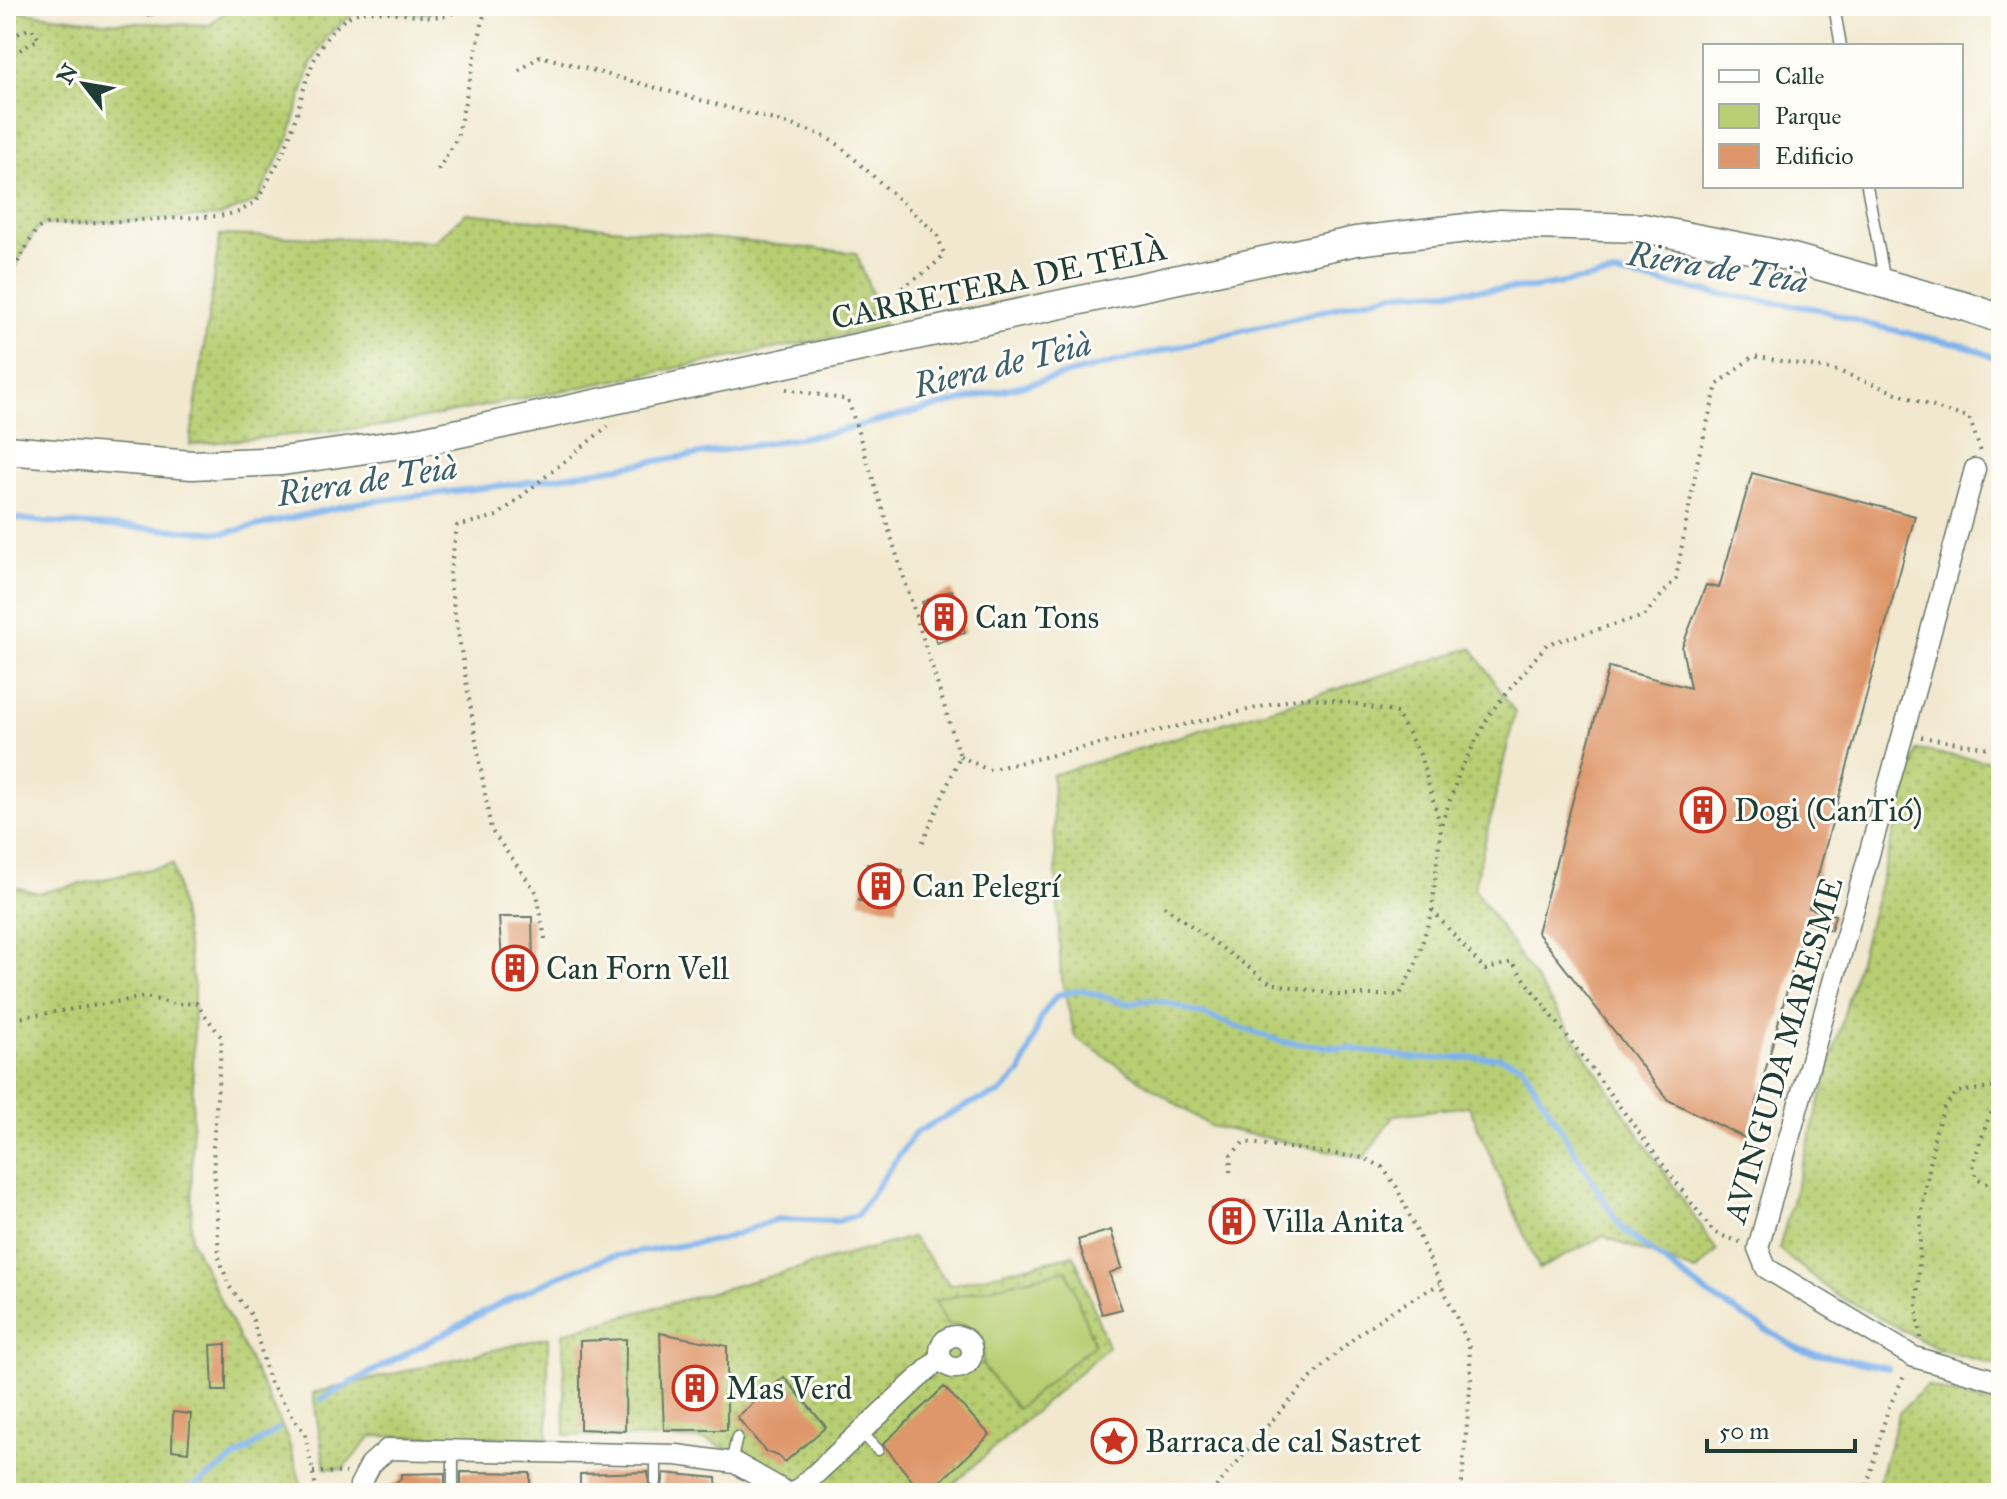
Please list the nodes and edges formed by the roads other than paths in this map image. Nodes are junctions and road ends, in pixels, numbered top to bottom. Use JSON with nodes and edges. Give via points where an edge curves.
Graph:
{"nodes":[{"id":1,"x":119,"y":6,"type":"edge"},
{"id":2,"x":169,"y":6,"type":"edge"},
{"id":3,"x":1834,"y":6,"type":"edge"},
{"id":4,"x":1841,"y":44,"type":"edge"},
{"id":5,"x":1867,"y":188,"type":"edge"},
{"id":6,"x":1885,"y":284,"type":"junction"},
{"id":7,"x":2001,"y":319,"type":"edge"},
{"id":8,"x":6,"y":450,"type":"edge"},
{"id":9,"x":1975,"y":469,"type":"road end"},
{"id":10,"x":941,"y":1357,"type":"dead end"},
{"id":11,"x":2001,"y":1382,"type":"edge"},
{"id":12,"x":861,"y":1432,"type":"junction"},
{"id":13,"x":737,"y":1437,"type":"dead end"},
{"id":14,"x":453,"y":1450,"type":"junction"},
{"id":15,"x":878,"y":1450,"type":"dead end"},
{"id":16,"x":656,"y":1455,"type":"junction"},
{"id":17,"x":731,"y":1463,"type":"junction"},
{"id":18,"x":656,"y":1482,"type":"dead end"},
{"id":19,"x":365,"y":1484,"type":"edge"},
{"id":20,"x":453,"y":1487,"type":"dead end"},
{"id":21,"x":788,"y":1493,"type":"edge"},
{"id":22,"x":795,"y":1493,"type":"edge"}],
"edges":[{"from":1,"to":2,"type":"lane"},
{"from":3,"to":4,"type":"lane"},
{"from":5,"to":6,"type":"lane"},
{"from":6,"to":7,"type":"street","name":"CARRETERA DE TEIÀ"},
{"from":6,"to":8,"type":"street","name":"CARRETERA DE TEIÀ","via":[[1782,255],[1643,228],[1501,224],[1356,241],[422,441],[282,461],[192,465]]},
{"from":9,"to":11,"type":"street","name":"AVINGUDA MARESME","via":[[1758,1248],[1766,1268],[1914,1357]]},
{"from":10,"to":12,"type":"street"},
{"from":12,"to":15,"type":"lane"},
{"from":12,"to":22,"type":"street"},
{"from":13,"to":17,"type":"lane"},
{"from":14,"to":16,"type":"street"},
{"from":14,"to":19,"type":"street","via":[[388,1449],[371,1464]]},
{"from":14,"to":20,"type":"lane"},
{"from":16,"to":17,"type":"street"},
{"from":16,"to":18,"type":"lane"},
{"from":17,"to":21,"type":"street"}]}
